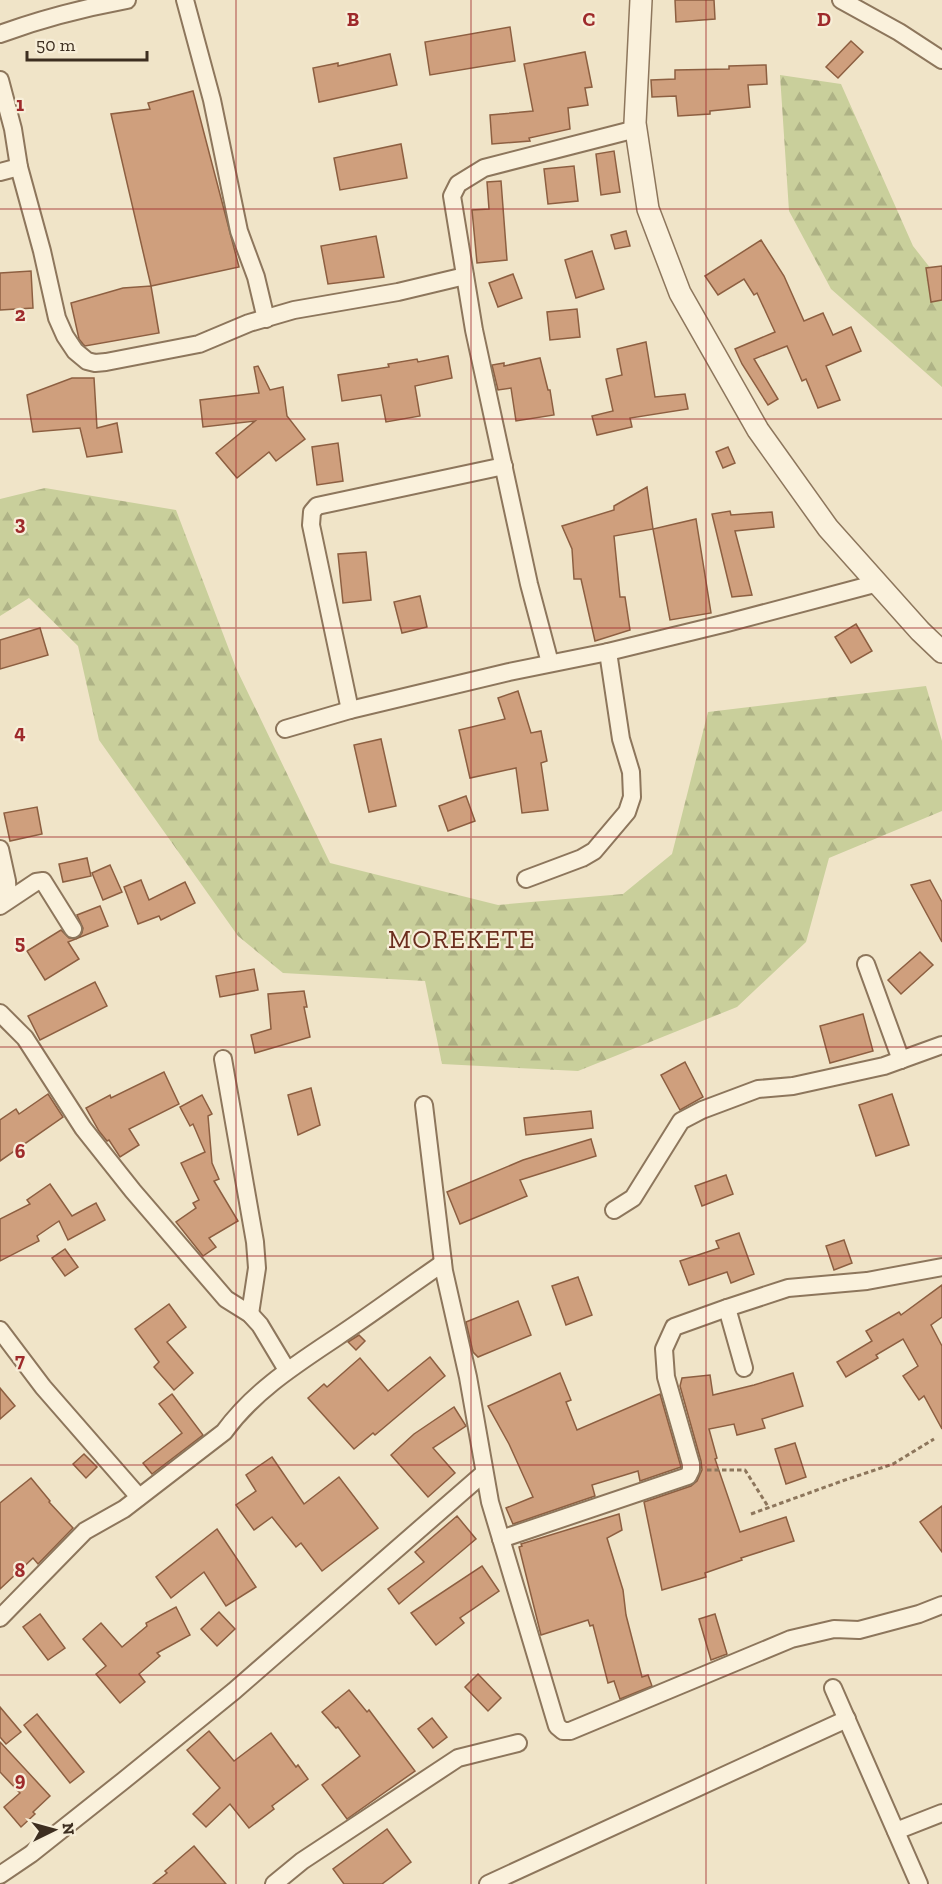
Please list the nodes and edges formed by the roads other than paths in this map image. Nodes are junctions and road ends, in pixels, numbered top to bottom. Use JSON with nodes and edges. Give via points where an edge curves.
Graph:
{"nodes":[{"id":1,"x":127,"y":0,"type":"edge"},
{"id":2,"x":185,"y":0,"type":"edge"},
{"id":3,"x":641,"y":0,"type":"edge"},
{"id":4,"x":841,"y":0,"type":"edge"},
{"id":5,"x":0,"y":34,"type":"edge"},
{"id":6,"x":942,"y":60,"type":"edge"},
{"id":7,"x":0,"y":80,"type":"edge"},
{"id":8,"x":636,"y":129,"type":"junction"},
{"id":9,"x":19,"y":167,"type":"junction"},
{"id":10,"x":0,"y":171,"type":"edge"},
{"id":11,"x":465,"y":276,"type":"junction"},
{"id":12,"x":266,"y":319,"type":"junction"},
{"id":13,"x":504,"y":466,"type":"junction"},
{"id":14,"x":878,"y":583,"type":"junction"},
{"id":15,"x":608,"y":652,"type":"junction"},
{"id":16,"x":942,"y":652,"type":"edge"},
{"id":17,"x":550,"y":663,"type":"junction"},
{"id":18,"x":351,"y":710,"type":"junction"},
{"id":19,"x":285,"y":729,"type":"dead end"},
{"id":20,"x":0,"y":849,"type":"edge"},
{"id":21,"x":526,"y":879,"type":"dead end"},
{"id":22,"x":4,"y":903,"type":"edge"},
{"id":23,"x":73,"y":929,"type":"dead end"},
{"id":24,"x":866,"y":964,"type":"dead end"},
{"id":25,"x":0,"y":1013,"type":"edge"},
{"id":26,"x":942,"y":1045,"type":"edge"},
{"id":27,"x":223,"y":1059,"type":"dead end"},
{"id":28,"x":900,"y":1060,"type":"junction"},
{"id":29,"x":424,"y":1105,"type":"dead end"},
{"id":30,"x":614,"y":1210,"type":"dead end"},
{"id":31,"x":443,"y":1263,"type":"junction"},
{"id":32,"x":942,"y":1267,"type":"edge"},
{"id":33,"x":727,"y":1308,"type":"junction"},
{"id":34,"x":250,"y":1314,"type":"junction"},
{"id":35,"x":0,"y":1330,"type":"edge"},
{"id":36,"x":744,"y":1368,"type":"dead end"},
{"id":37,"x":287,"y":1370,"type":"junction"},
{"id":38,"x":484,"y":1473,"type":"junction"},
{"id":39,"x":139,"y":1497,"type":"junction"},
{"id":40,"x":501,"y":1539,"type":"junction"},
{"id":41,"x":942,"y":1605,"type":"edge"},
{"id":42,"x":0,"y":1618,"type":"edge"},
{"id":43,"x":833,"y":1688,"type":"dead end"},
{"id":44,"x":847,"y":1719,"type":"junction"},
{"id":45,"x":518,"y":1743,"type":"dead end"},
{"id":46,"x":942,"y":1813,"type":"edge"},
{"id":47,"x":896,"y":1832,"type":"junction"},
{"id":48,"x":0,"y":1875,"type":"edge"},
{"id":49,"x":520,"y":1878,"type":"edge"},
{"id":50,"x":274,"y":1884,"type":"edge"},
{"id":51,"x":488,"y":1884,"type":"edge"},
{"id":52,"x":919,"y":1884,"type":"edge"}],
"edges":[{"from":1,"to":5,"type":"street"},
{"from":2,"to":12,"type":"street","via":[[212,100],[237,221]]},
{"from":3,"to":8,"type":"street"},
{"from":4,"to":6,"type":"street"},
{"from":7,"to":9,"type":"street"},
{"from":8,"to":11,"type":"street","via":[[484,168],[458,184],[452,196]]},
{"from":8,"to":14,"type":"street","via":[[648,209],[680,293],[758,430],[828,528]]},
{"from":9,"to":10,"type":"street"},
{"from":9,"to":12,"type":"street","via":[[57,318],[75,351],[87,361],[106,362],[187,348]]},
{"from":11,"to":12,"type":"street"},
{"from":11,"to":13,"type":"street"},
{"from":13,"to":17,"type":"street"},
{"from":13,"to":18,"type":"street","via":[[317,506],[312,512],[326,606]]},
{"from":14,"to":15,"type":"street"},
{"from":14,"to":16,"type":"street"},
{"from":15,"to":17,"type":"street"},
{"from":15,"to":21,"type":"street","via":[[621,739],[632,772],[632,797],[627,812],[582,858]]},
{"from":17,"to":18,"type":"street"},
{"from":18,"to":19,"type":"street"},
{"from":20,"to":22,"type":"street","via":[[7,881]]},
{"from":22,"to":23,"type":"street","via":[[43,881]]},
{"from":24,"to":28,"type":"street"},
{"from":25,"to":34,"type":"street","via":[[25,1038],[83,1128],[132,1191],[226,1299]]},
{"from":26,"to":28,"type":"street"},
{"from":27,"to":34,"type":"street","via":[[255,1242],[257,1268]]},
{"from":28,"to":30,"type":"street","via":[[793,1086],[758,1089],[681,1121],[633,1198]]},
{"from":29,"to":31,"type":"street"},
{"from":31,"to":37,"type":"street"},
{"from":31,"to":38,"type":"street"},
{"from":32,"to":33,"type":"street","via":[[876,1280],[788,1288]]},
{"from":33,"to":36,"type":"street"},
{"from":33,"to":40,"type":"street","via":[[674,1327],[664,1349],[666,1377],[691,1470],[688,1476]]},
{"from":34,"to":37,"type":"street"},
{"from":35,"to":39,"type":"street","via":[[43,1387]]},
{"from":37,"to":39,"type":"street","via":[[224,1432]]},
{"from":38,"to":40,"type":"street"},
{"from":38,"to":48,"type":"street","via":[[234,1691]]},
{"from":39,"to":42,"type":"street","via":[[85,1531]]},
{"from":40,"to":41,"type":"street","via":[[557,1726],[563,1731],[791,1639],[834,1629],[859,1630]]},
{"from":43,"to":44,"type":"street"},
{"from":44,"to":47,"type":"street"},
{"from":44,"to":49,"type":"street"},
{"from":45,"to":50,"type":"street","via":[[458,1758],[302,1861]]},
{"from":46,"to":47,"type":"street"},
{"from":47,"to":52,"type":"street"},
{"from":49,"to":51,"type":"street"}]}
